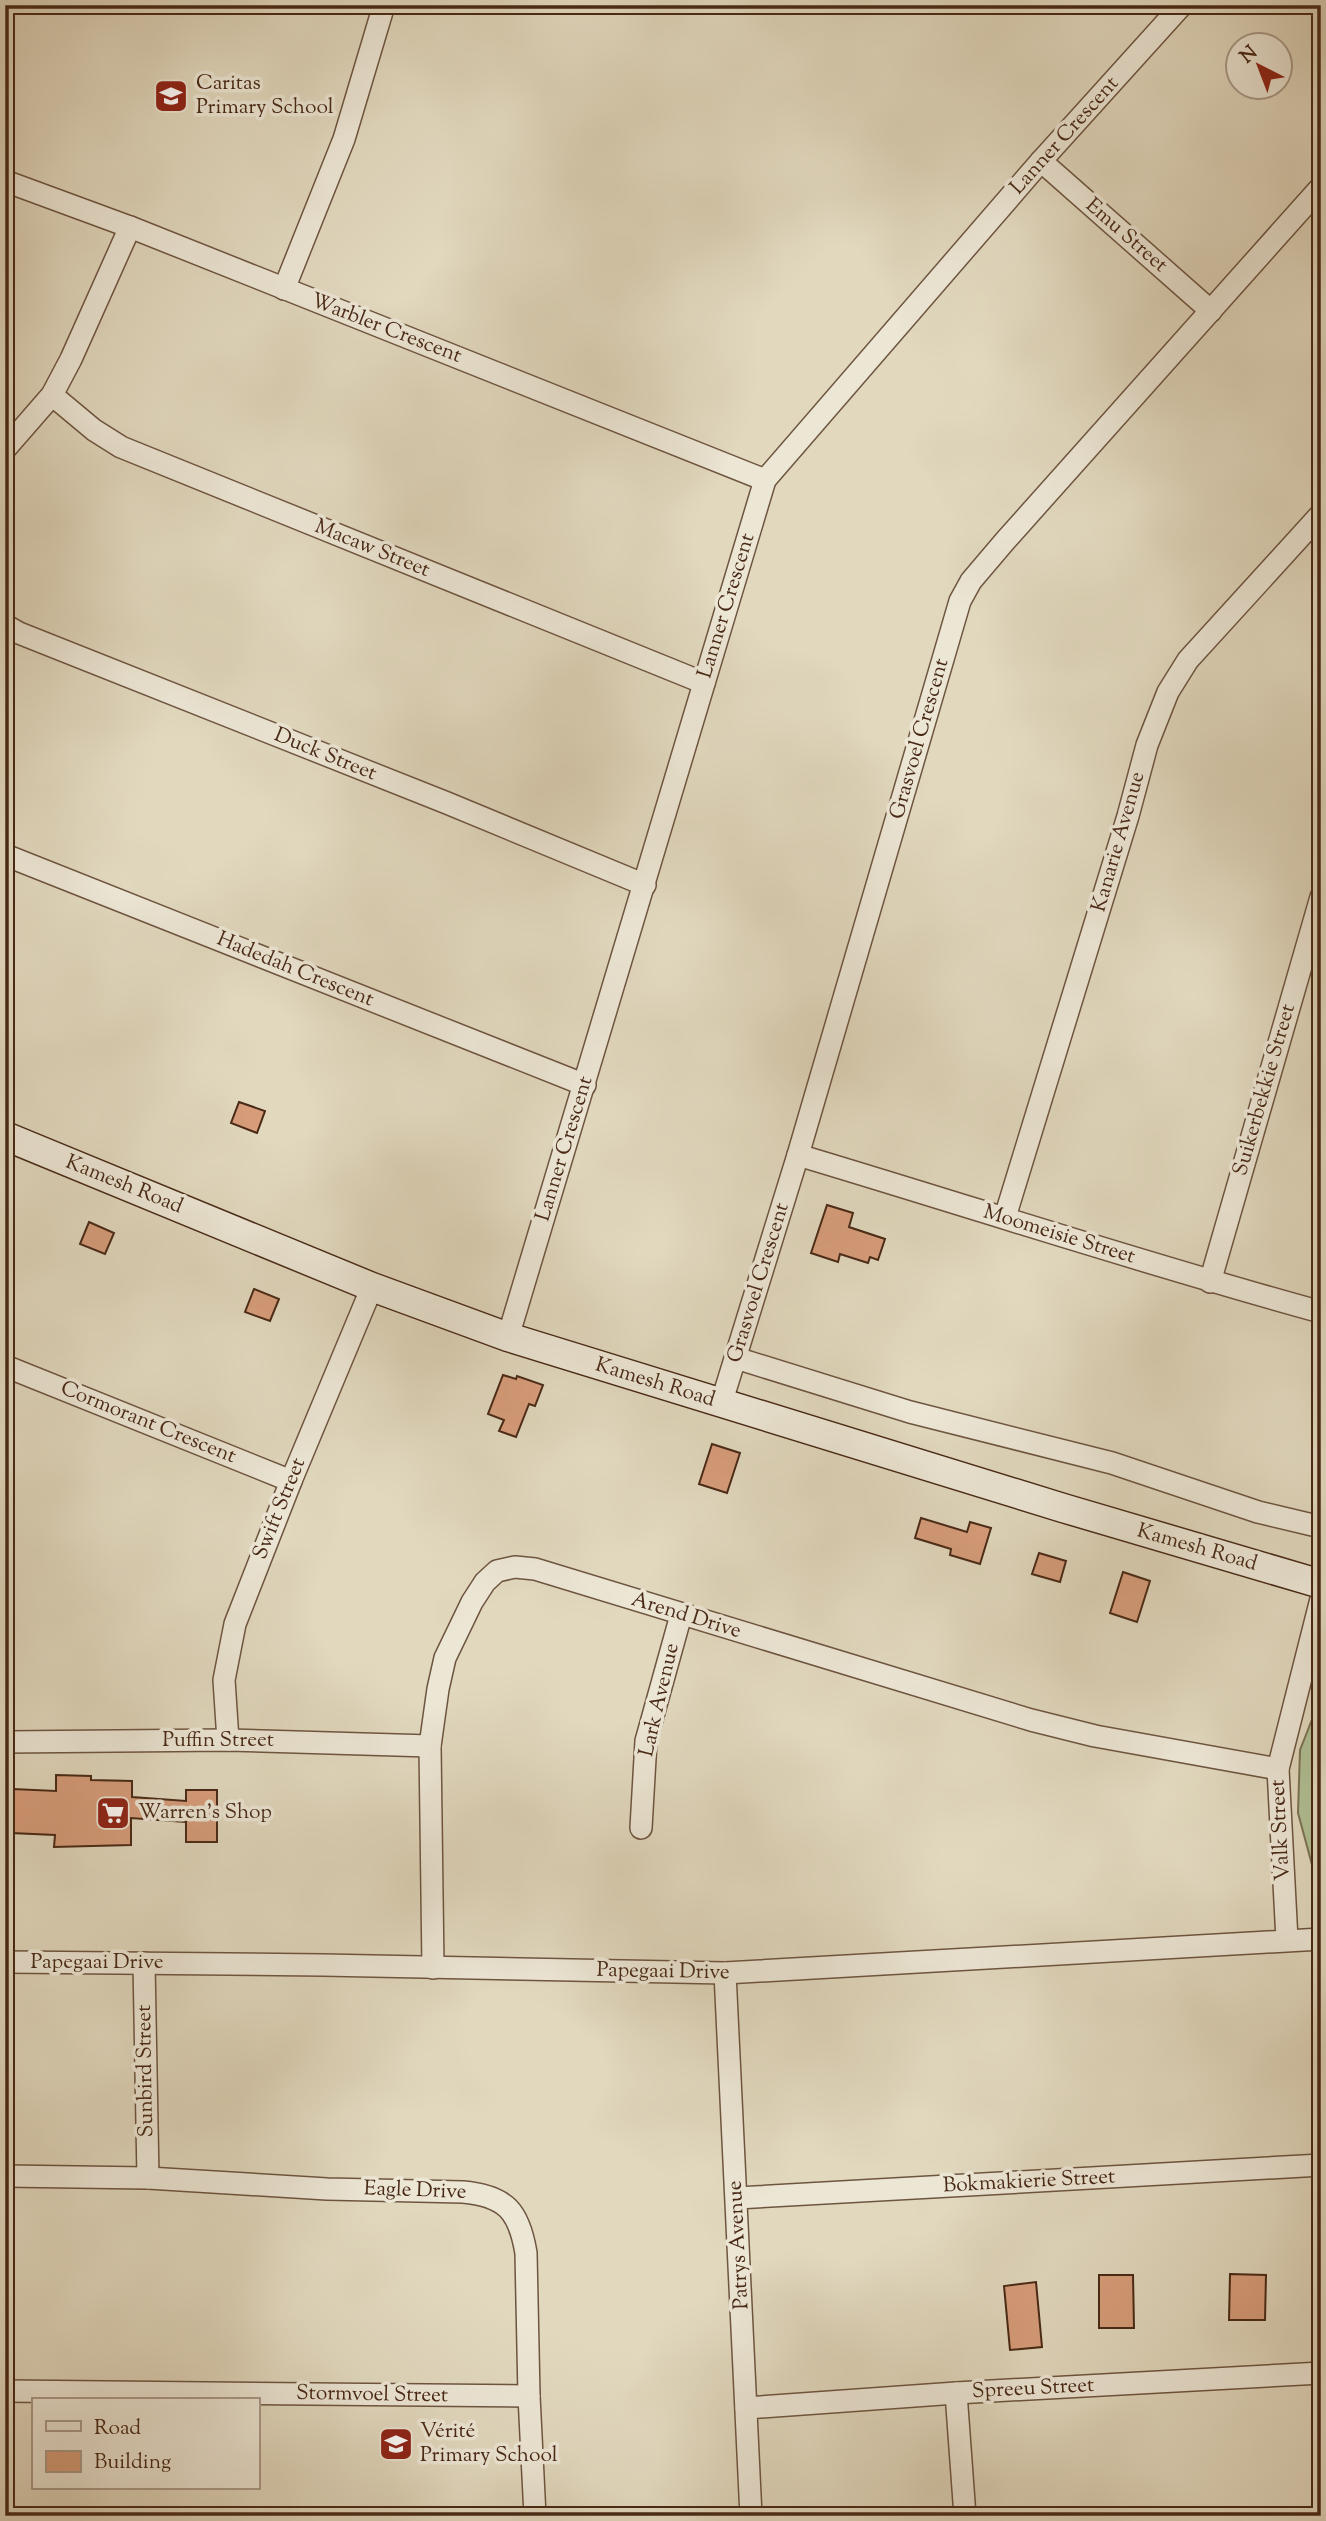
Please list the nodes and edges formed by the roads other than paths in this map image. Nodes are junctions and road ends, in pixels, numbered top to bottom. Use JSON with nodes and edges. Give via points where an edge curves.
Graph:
{"nodes":[{"id":1,"x":384,"y":5,"type":"edge"},
{"id":2,"x":1182,"y":5,"type":"edge"},
{"id":3,"x":1041,"y":161,"type":"junction"},
{"id":4,"x":5,"y":181,"type":"edge"},
{"id":5,"x":1321,"y":187,"type":"edge"},
{"id":6,"x":130,"y":227,"type":"junction"},
{"id":7,"x":284,"y":289,"type":"junction"},
{"id":8,"x":1211,"y":311,"type":"junction"},
{"id":9,"x":52,"y":395,"type":"junction"},
{"id":10,"x":5,"y":449,"type":"edge"},
{"id":11,"x":765,"y":480,"type":"junction"},
{"id":12,"x":1321,"y":514,"type":"edge"},
{"id":13,"x":5,"y":625,"type":"edge"},
{"id":14,"x":704,"y":683,"type":"junction"},
{"id":15,"x":5,"y":855,"type":"edge"},
{"id":16,"x":645,"y":885,"type":"junction"},
{"id":17,"x":1321,"y":897,"type":"edge"},
{"id":18,"x":584,"y":1085,"type":"junction"},
{"id":19,"x":5,"y":1136,"type":"edge"},
{"id":20,"x":798,"y":1156,"type":"junction"},
{"id":21,"x":1005,"y":1217,"type":"junction"},
{"id":22,"x":1210,"y":1282,"type":"junction"},
{"id":23,"x":372,"y":1287,"type":"junction"},
{"id":24,"x":1321,"y":1312,"type":"edge"},
{"id":25,"x":508,"y":1337,"type":"junction"},
{"id":26,"x":736,"y":1358,"type":"junction"},
{"id":27,"x":5,"y":1366,"type":"edge"},
{"id":28,"x":722,"y":1404,"type":"junction"},
{"id":29,"x":291,"y":1481,"type":"junction"},
{"id":30,"x":1321,"y":1527,"type":"edge"},
{"id":31,"x":1321,"y":1584,"type":"edge"},
{"id":32,"x":1321,"y":1599,"type":"edge"},
{"id":33,"x":681,"y":1615,"type":"junction"},
{"id":34,"x":228,"y":1740,"type":"junction"},
{"id":35,"x":5,"y":1742,"type":"edge"},
{"id":36,"x":430,"y":1746,"type":"junction"},
{"id":37,"x":1278,"y":1769,"type":"junction"},
{"id":38,"x":641,"y":1828,"type":"dead end"},
{"id":39,"x":1321,"y":1939,"type":"edge"},
{"id":40,"x":1287,"y":1940,"type":"junction"},
{"id":41,"x":5,"y":1962,"type":"edge"},
{"id":42,"x":144,"y":1963,"type":"junction"},
{"id":43,"x":433,"y":1968,"type":"junction"},
{"id":44,"x":725,"y":1973,"type":"junction"},
{"id":45,"x":1321,"y":2165,"type":"edge"},
{"id":46,"x":5,"y":2176,"type":"edge"},
{"id":47,"x":148,"y":2178,"type":"junction"},
{"id":48,"x":737,"y":2198,"type":"junction"},
{"id":49,"x":1321,"y":2373,"type":"edge"},
{"id":50,"x":5,"y":2391,"type":"edge"},
{"id":51,"x":956,"y":2393,"type":"junction"},
{"id":52,"x":529,"y":2396,"type":"junction"},
{"id":53,"x":746,"y":2408,"type":"junction"},
{"id":54,"x":535,"y":2516,"type":"edge"},
{"id":55,"x":751,"y":2516,"type":"edge"},
{"id":56,"x":965,"y":2516,"type":"edge"}],
"edges":[{"from":1,"to":7,"type":"street","via":[[344,139]]},
{"from":2,"to":3,"type":"street","name":"Lanner Crescent"},
{"from":3,"to":8,"type":"street","name":"Emu Street"},
{"from":3,"to":11,"type":"street","name":"Lanner Crescent"},
{"from":4,"to":6,"type":"street","name":"Warbler Crescent"},
{"from":5,"to":8,"type":"street","name":"Grasvoel Crescent"},
{"from":6,"to":7,"type":"street","name":"Warbler Crescent"},
{"from":6,"to":9,"type":"street"},
{"from":7,"to":11,"type":"street","name":"Warbler Crescent"},
{"from":8,"to":20,"type":"street","name":"Grasvoel Crescent","via":[[1005,541],[960,601]]},
{"from":9,"to":10,"type":"street"},
{"from":9,"to":14,"type":"street","name":"Macaw Street","via":[[121,447]]},
{"from":11,"to":14,"type":"street","name":"Lanner Crescent"},
{"from":12,"to":21,"type":"street","name":"Kanarie Avenue","via":[[1188,660],[1164,702],[1147,745]]},
{"from":13,"to":16,"type":"street","name":"Duck Street"},
{"from":14,"to":16,"type":"street","name":"Lanner Crescent"},
{"from":15,"to":18,"type":"street","name":"Hadedah Crescent"},
{"from":16,"to":18,"type":"street","name":"Lanner Crescent"},
{"from":17,"to":22,"type":"street","name":"Suikerbekkie Street"},
{"from":18,"to":25,"type":"street","name":"Lanner Crescent"},
{"from":19,"to":23,"type":"street","name":"Kamesh Road"},
{"from":20,"to":21,"type":"street","name":"Moomeisie Street"},
{"from":20,"to":26,"type":"street","name":"Grasvoel Crescent"},
{"from":21,"to":22,"type":"street","name":"Moomeisie Street"},
{"from":22,"to":24,"type":"street","name":"Moomeisie Street"},
{"from":23,"to":25,"type":"street","name":"Kamesh Road"},
{"from":23,"to":29,"type":"street","name":"Swift Street"},
{"from":25,"to":28,"type":"street","name":"Kamesh Road"},
{"from":26,"to":28,"type":"street","name":"Grasvoel Crescent"},
{"from":26,"to":30,"type":"street","via":[[909,1412],[1112,1464],[1258,1513]]},
{"from":27,"to":29,"type":"street","name":"Cormorant Crescent"},
{"from":28,"to":31,"type":"street","name":"Kamesh Road"},
{"from":29,"to":34,"type":"street","name":"Swift Street","via":[[235,1624],[225,1680]]},
{"from":32,"to":37,"type":"street","name":"Valk Street"},
{"from":33,"to":36,"type":"street","name":"Arend Drive","via":[[535,1569],[497,1571],[472,1602],[445,1658]]},
{"from":33,"to":37,"type":"street","name":"Arend Drive","via":[[1031,1720]]},
{"from":33,"to":38,"type":"street","name":"Lark Avenue","via":[[646,1741]]},
{"from":34,"to":35,"type":"street","name":"Puffin Street"},
{"from":34,"to":36,"type":"street","name":"Puffin Street"},
{"from":36,"to":43,"type":"street","name":"Arend Drive"},
{"from":37,"to":40,"type":"street","name":"Valk Street"},
{"from":39,"to":40,"type":"street","name":"Papegaai Drive"},
{"from":40,"to":44,"type":"street","name":"Papegaai Drive"},
{"from":41,"to":42,"type":"street","name":"Papegaai Drive"},
{"from":42,"to":43,"type":"street","name":"Papegaai Drive"},
{"from":42,"to":47,"type":"street","name":"Sunbird Street"},
{"from":43,"to":44,"type":"street","name":"Papegaai Drive"},
{"from":44,"to":48,"type":"street","name":"Patrys Avenue"},
{"from":45,"to":48,"type":"street","name":"Bokmakierie Street"},
{"from":46,"to":47,"type":"street","name":"Eagle Drive"},
{"from":47,"to":52,"type":"street","name":"Eagle Drive","via":[[463,2192],[499,2200],[514,2213],[523,2231]]},
{"from":48,"to":53,"type":"street","name":"Patrys Avenue"},
{"from":49,"to":51,"type":"street","name":"Spreeu Street"},
{"from":50,"to":52,"type":"street","name":"Stormvoel Street"},
{"from":51,"to":53,"type":"street","name":"Spreeu Street"},
{"from":51,"to":56,"type":"street"},
{"from":52,"to":54,"type":"street","name":"Eagle Drive"},
{"from":53,"to":55,"type":"street","name":"Patrys Avenue"}]}
